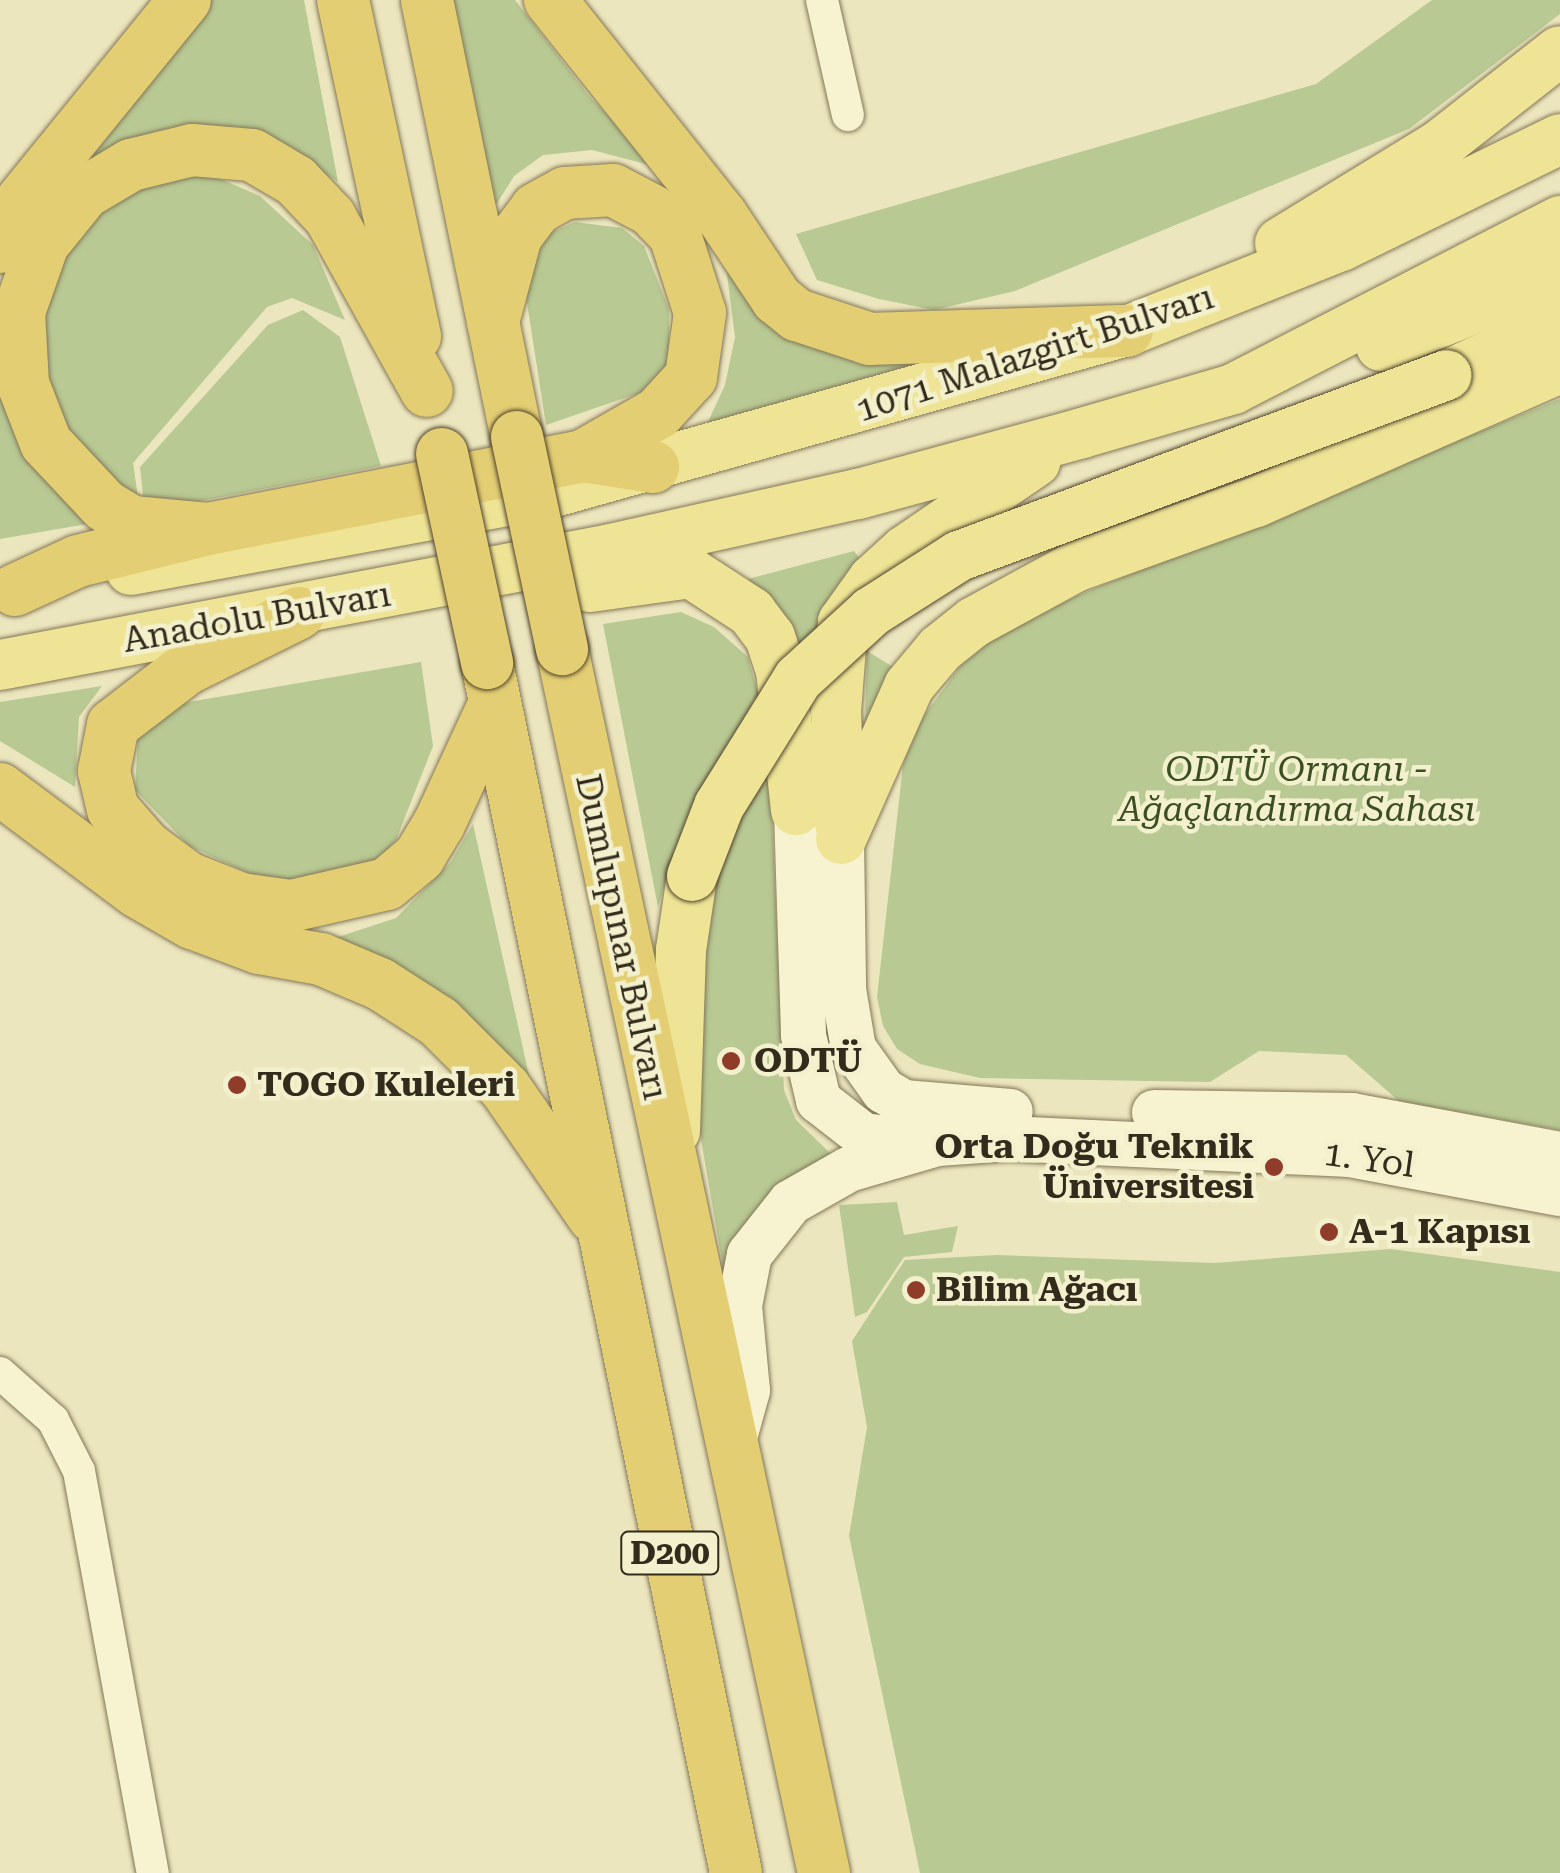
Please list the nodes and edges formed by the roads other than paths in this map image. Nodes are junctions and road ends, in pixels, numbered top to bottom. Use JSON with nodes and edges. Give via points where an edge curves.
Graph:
{"nodes":[{"id":1,"x":185,"y":0,"type":"edge"},
{"id":2,"x":343,"y":0,"type":"edge"},
{"id":3,"x":427,"y":0,"type":"edge"},
{"id":4,"x":550,"y":0,"type":"edge"},
{"id":5,"x":822,"y":0,"type":"edge"},
{"id":6,"x":1560,"y":50,"type":"edge"},
{"id":7,"x":848,"y":115,"type":"dead end"},
{"id":8,"x":1560,"y":139,"type":"edge"},
{"id":9,"x":1560,"y":221,"type":"edge"},
{"id":10,"x":0,"y":246,"type":"edge"},
{"id":11,"x":1560,"y":274,"type":"edge"},
{"id":12,"x":494,"y":322,"type":"junction"},
{"id":13,"x":1560,"y":324,"type":"edge"},
{"id":14,"x":1127,"y":331,"type":"junction"},
{"id":15,"x":1560,"y":368,"type":"edge"},
{"id":16,"x":1233,"y":389,"type":"junction"},
{"id":17,"x":427,"y":391,"type":"junction"},
{"id":18,"x":1082,"y":433,"type":"junction"},
{"id":19,"x":583,"y":456,"type":"junction"},
{"id":20,"x":653,"y":467,"type":"junction"},
{"id":21,"x":488,"y":505,"type":"joint"},
{"id":22,"x":730,"y":522,"type":"junction"},
{"id":23,"x":208,"y":529,"type":"junction"},
{"id":24,"x":691,"y":573,"type":"junction"},
{"id":25,"x":7,"y":591,"type":"edge"},
{"id":26,"x":364,"y":599,"type":"junction"},
{"id":27,"x":299,"y":613,"type":"junction"},
{"id":28,"x":0,"y":664,"type":"edge"},
{"id":29,"x":491,"y":683,"type":"junction"},
{"id":30,"x":0,"y":789,"type":"edge"},
{"id":31,"x":796,"y":810,"type":"joint"},
{"id":32,"x":841,"y":839,"type":"junction"},
{"id":33,"x":942,"y":1121,"type":"junction"},
{"id":34,"x":1239,"y":1130,"type":"junction"},
{"id":35,"x":1560,"y":1154,"type":"edge"},
{"id":36,"x":674,"y":1191,"type":"junction"},
{"id":37,"x":1560,"y":1193,"type":"edge"},
{"id":38,"x":606,"y":1233,"type":"junction"},
{"id":39,"x":0,"y":1373,"type":"edge"},
{"id":40,"x":734,"y":1437,"type":"junction"},
{"id":41,"x":153,"y":1873,"type":"edge"},
{"id":42,"x":736,"y":1873,"type":"edge"},
{"id":43,"x":824,"y":1873,"type":"edge"}],
"edges":[{"from":1,"to":10,"type":"highway","via":[[19,204]]},
{"from":2,"to":17,"type":"highway"},
{"from":3,"to":12,"type":"highway","name":"Dumlupınar Bulvarı"},
{"from":4,"to":14,"type":"highway","via":[[721,215],[777,299],[797,315],[870,339]]},
{"from":5,"to":7,"type":"street"},
{"from":6,"to":14,"type":"main road","via":[[1408,165]]},
{"from":8,"to":14,"type":"main road","name":"1071 Malazgirt Bulvarı","via":[[1341,246]]},
{"from":9,"to":16,"type":"main road"},
{"from":11,"to":16,"type":"main road","via":[[1389,344]]},
{"from":12,"to":19,"type":"highway","via":[[516,236],[536,210],[564,193],[613,190],[651,210],[675,235],[700,312],[691,377],[658,413]]},
{"from":12,"to":36,"type":"highway","name":"Dumlupınar Bulvarı","number":"D200","bridge":true},
{"from":13,"to":36,"type":"main road","bridge":true,"via":[[1447,376],[959,556],[885,602],[798,679],[719,806],[692,876],[681,950]]},
{"from":14,"to":20,"type":"main road","name":"1071 Malazgirt Bulvarı"},
{"from":15,"to":32,"type":"main road","via":[[1256,502],[1075,568],[974,622],[909,686]]},
{"from":16,"to":18,"type":"main road"},
{"from":17,"to":23,"type":"highway","via":[[330,216],[296,181],[252,156],[192,150],[131,165],[84,193],[42,244],[20,312],[29,398],[46,443],[105,506],[132,522]]},
{"from":17,"to":29,"type":"highway","bridge":true},
{"from":18,"to":22,"type":"main road"},
{"from":18,"to":32,"type":"main road","via":[[944,520],[873,580],[843,622],[836,710]]},
{"from":19,"to":20,"type":"highway"},
{"from":19,"to":23,"type":"highway"},
{"from":20,"to":21,"type":"main road","name":"1071 Malazgirt Bulvarı"},
{"from":21,"to":25,"type":"main road","name":"Anadolu Bulvarı"},
{"from":22,"to":24,"type":"main road"},
{"from":22,"to":26,"type":"main road","name":"Anadolu Bulvarı"},
{"from":23,"to":25,"type":"highway","via":[[78,560]]},
{"from":24,"to":26,"type":"main road","via":[[405,622]]},
{"from":24,"to":31,"type":"main road","via":[[751,612],[770,637],[788,710]]},
{"from":26,"to":27,"type":"main road","name":"Anadolu Bulvarı"},
{"from":27,"to":28,"type":"main road","name":"Anadolu Bulvarı"},
{"from":27,"to":29,"type":"highway","via":[[186,669],[113,726],[104,771],[114,809],[145,846],[188,878],[242,899],[291,906],[386,884],[419,857],[439,824]]},
{"from":29,"to":38,"type":"highway","number":"D200"},
{"from":30,"to":38,"type":"highway","via":[[138,892],[192,922],[258,948],[321,960],[380,984],[439,1022],[505,1088]]},
{"from":31,"to":33,"type":"main road","via":[[802,1036],[818,1100],[863,1136]]},
{"from":32,"to":33,"type":"main road","via":[[842,990],[853,1048],[883,1090]]},
{"from":33,"to":34,"type":"main road","via":[[1156,1112]]},
{"from":33,"to":34,"type":"main road","name":"1. Yol","via":[[1008,1138]]},
{"from":33,"to":40,"type":"main road","via":[[814,1184],[767,1224],[749,1254],[739,1305],[747,1390]]},
{"from":34,"to":35,"type":"main road","name":"1. Yol","via":[[1352,1116]]},
{"from":34,"to":37,"type":"main road","name":"1. Yol"},
{"from":36,"to":40,"type":"highway","name":"Dumlupınar Bulvarı","number":"D200"},
{"from":38,"to":42,"type":"highway","number":"D200"},
{"from":39,"to":41,"type":"street","via":[[53,1420],[79,1471]]},
{"from":40,"to":43,"type":"highway","name":"Dumlupınar Bulvarı","number":"D200"}]}
